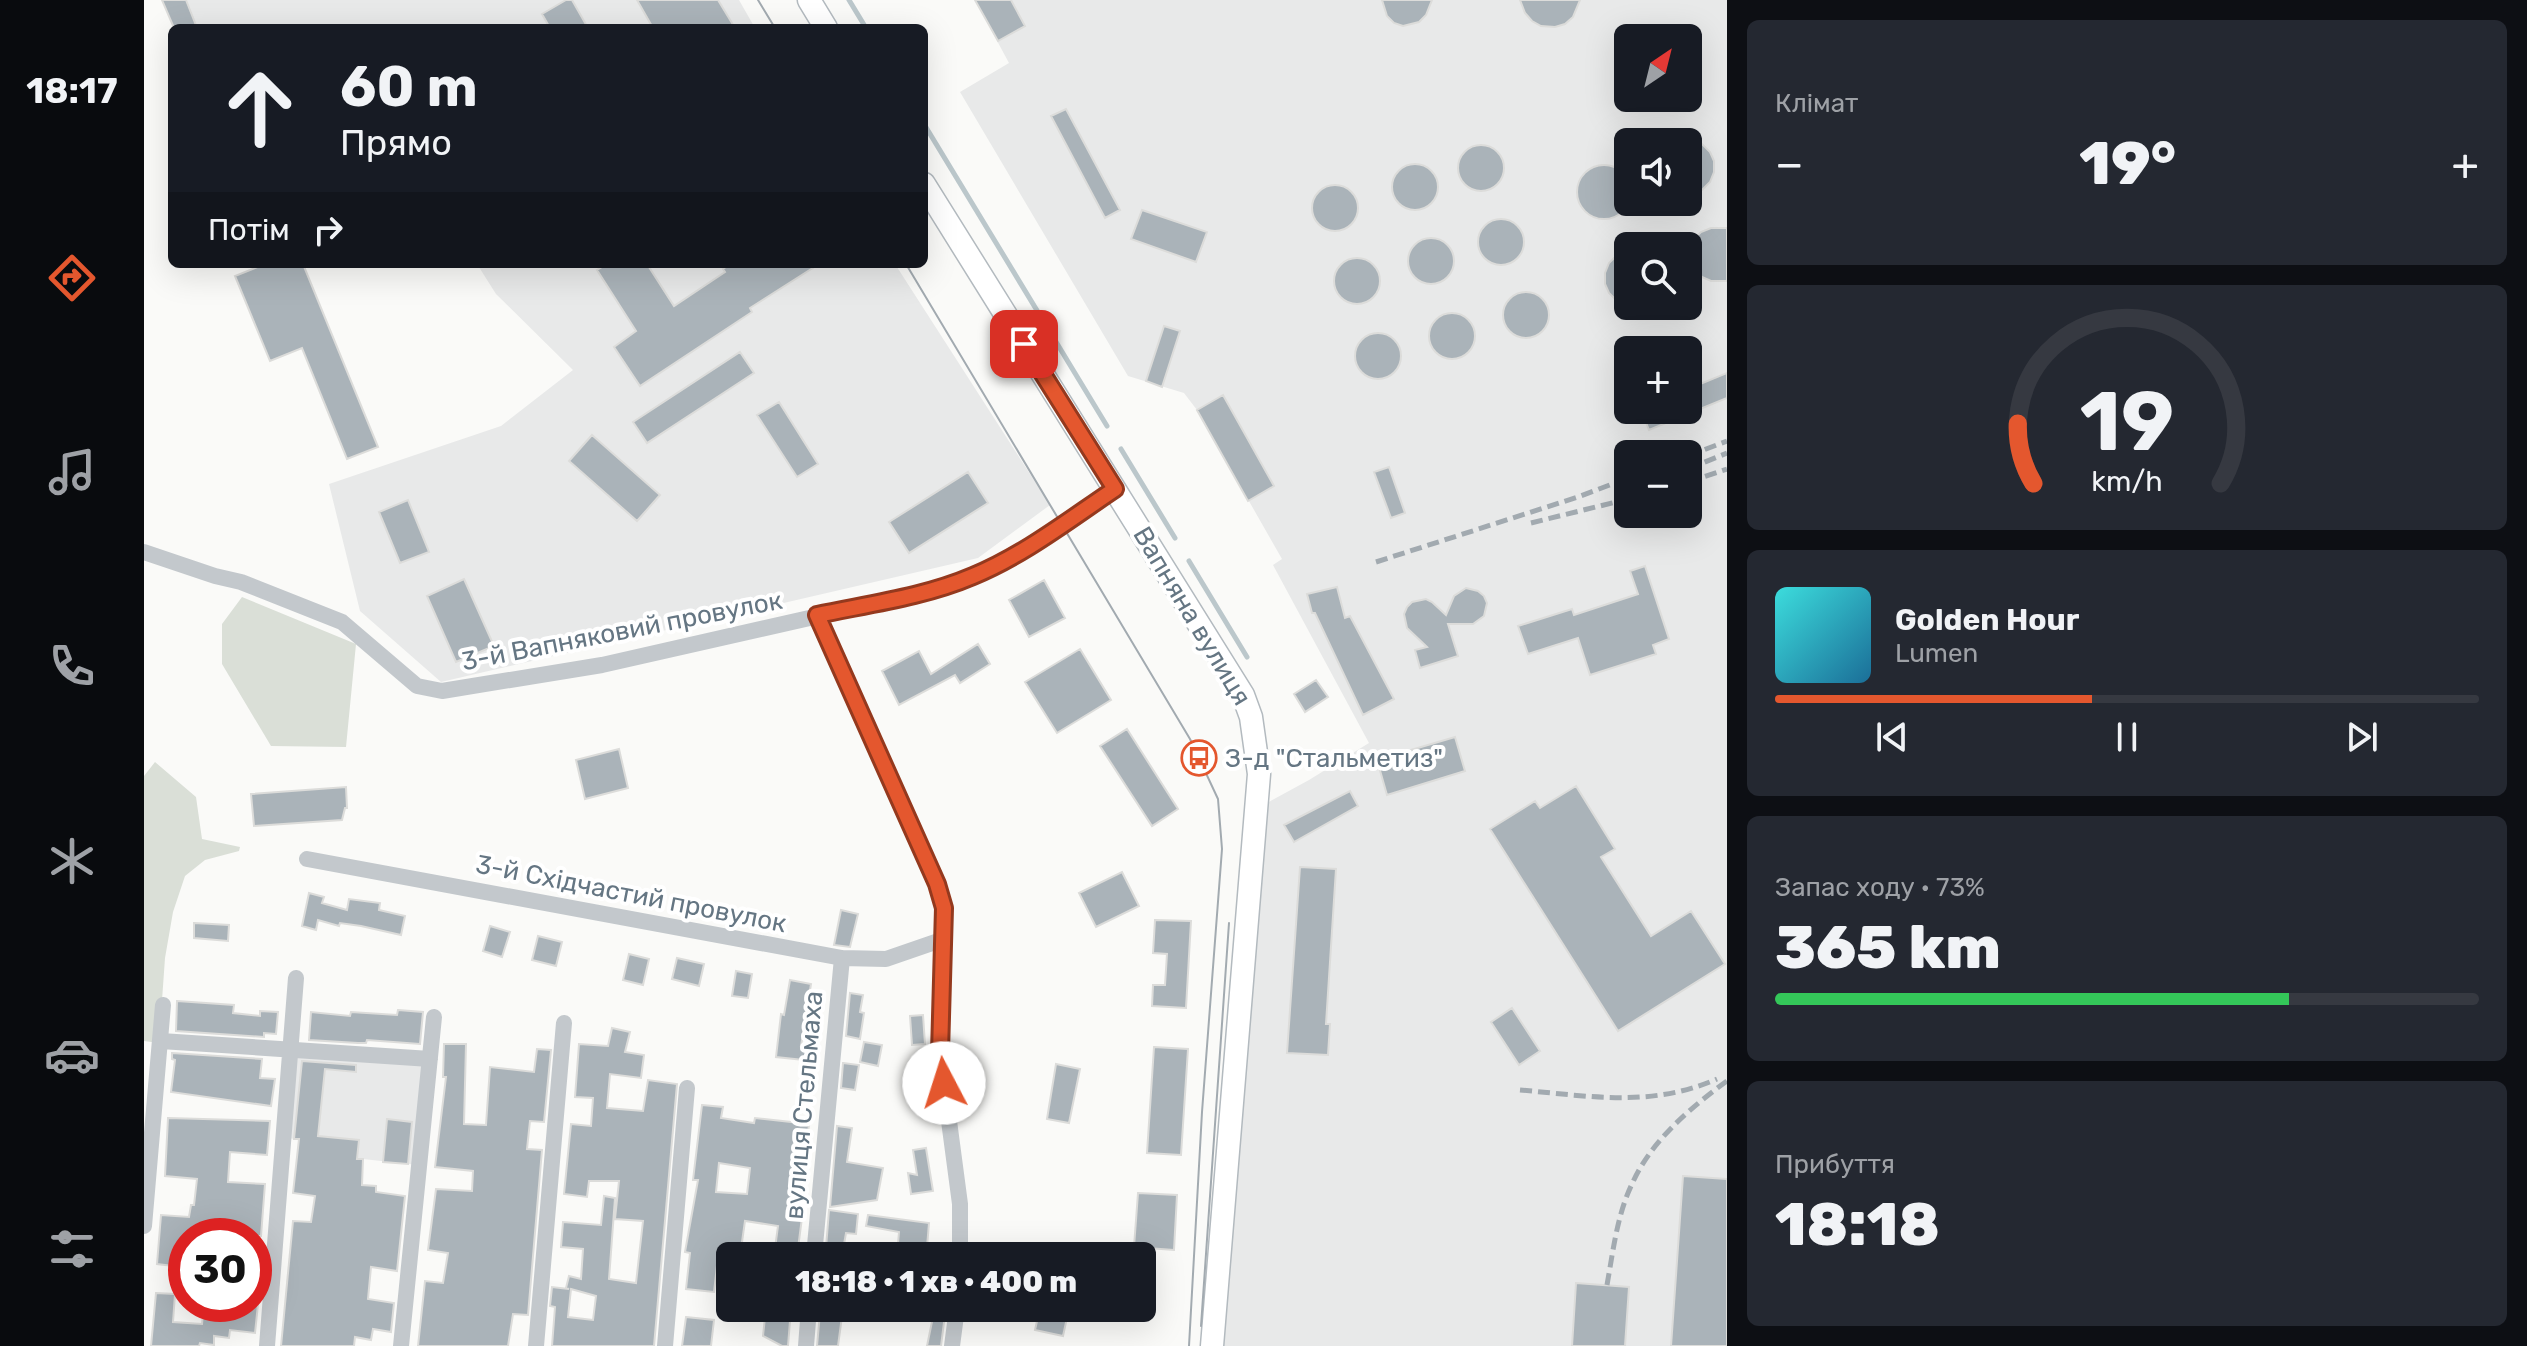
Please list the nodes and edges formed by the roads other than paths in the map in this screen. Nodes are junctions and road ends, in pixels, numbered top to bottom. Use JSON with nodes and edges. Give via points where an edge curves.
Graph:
{"nodes":[{"id":1,"x":809,"y":0,"type":"edge"},
{"id":2,"x":824,"y":24,"type":"edge"},
{"id":3,"x":928,"y":190,"type":"edge"},
{"id":4,"x":1115,"y":489,"type":"junction"},
{"id":5,"x":144,"y":552,"type":"edge"},
{"id":6,"x":817,"y":615,"type":"junction"},
{"id":7,"x":307,"y":859,"type":"dead end"},
{"id":8,"x":944,"y":939,"type":"junction"},
{"id":9,"x":842,"y":958,"type":"junction"},
{"id":10,"x":296,"y":978,"type":"dead end"},
{"id":11,"x":163,"y":1005,"type":"dead end"},
{"id":12,"x":434,"y":1017,"type":"dead end"},
{"id":13,"x":564,"y":1023,"type":"dead end"},
{"id":14,"x":161,"y":1041,"type":"junction"},
{"id":15,"x":291,"y":1050,"type":"junction"},
{"id":16,"x":430,"y":1059,"type":"junction"},
{"id":17,"x":687,"y":1088,"type":"dead end"},
{"id":18,"x":144,"y":1226,"type":"edge"},
{"id":19,"x":815,"y":1242,"type":"edge"},
{"id":20,"x":960,"y":1242,"type":"edge"},
{"id":21,"x":808,"y":1322,"type":"edge"},
{"id":22,"x":955,"y":1322,"type":"edge"},
{"id":23,"x":267,"y":1346,"type":"edge"},
{"id":24,"x":401,"y":1346,"type":"edge"},
{"id":25,"x":536,"y":1346,"type":"edge"},
{"id":26,"x":665,"y":1346,"type":"edge"},
{"id":27,"x":806,"y":1346,"type":"edge"},
{"id":28,"x":952,"y":1346,"type":"edge"},
{"id":29,"x":1212,"y":1346,"type":"edge"}],
"edges":[{"from":1,"to":2,"type":"street"},
{"from":3,"to":4,"type":"street","name":"Вапняна вулиця"},
{"from":4,"to":6,"type":"street","name":"3-й Вапняковий провулок","via":[[975,575],[942,588]]},
{"from":4,"to":29,"type":"street","name":"Вапняна вулиця","via":[[1243,695],[1256,742],[1259,774]]},
{"from":5,"to":6,"type":"street","name":"3-й Вапняковий провулок","via":[[241,582],[342,622],[417,686],[442,691],[602,665]]},
{"from":6,"to":8,"type":"street","via":[[937,884]]},
{"from":7,"to":9,"type":"street","name":"3-й Східчастий провулок"},
{"from":8,"to":9,"type":"street","name":"3-й Східчастий провулок","via":[[886,959]]},
{"from":8,"to":20,"type":"street","via":[[940,1053]]},
{"from":9,"to":19,"type":"street","name":"вулиця Стельмаха"},
{"from":10,"to":15,"type":"street"},
{"from":11,"to":14,"type":"street"},
{"from":12,"to":16,"type":"street"},
{"from":13,"to":25,"type":"street"},
{"from":14,"to":15,"type":"street"},
{"from":14,"to":18,"type":"street"},
{"from":15,"to":16,"type":"street"},
{"from":15,"to":23,"type":"street"},
{"from":16,"to":24,"type":"street"},
{"from":17,"to":26,"type":"street"},
{"from":21,"to":27,"type":"street"},
{"from":22,"to":28,"type":"street"}]}
